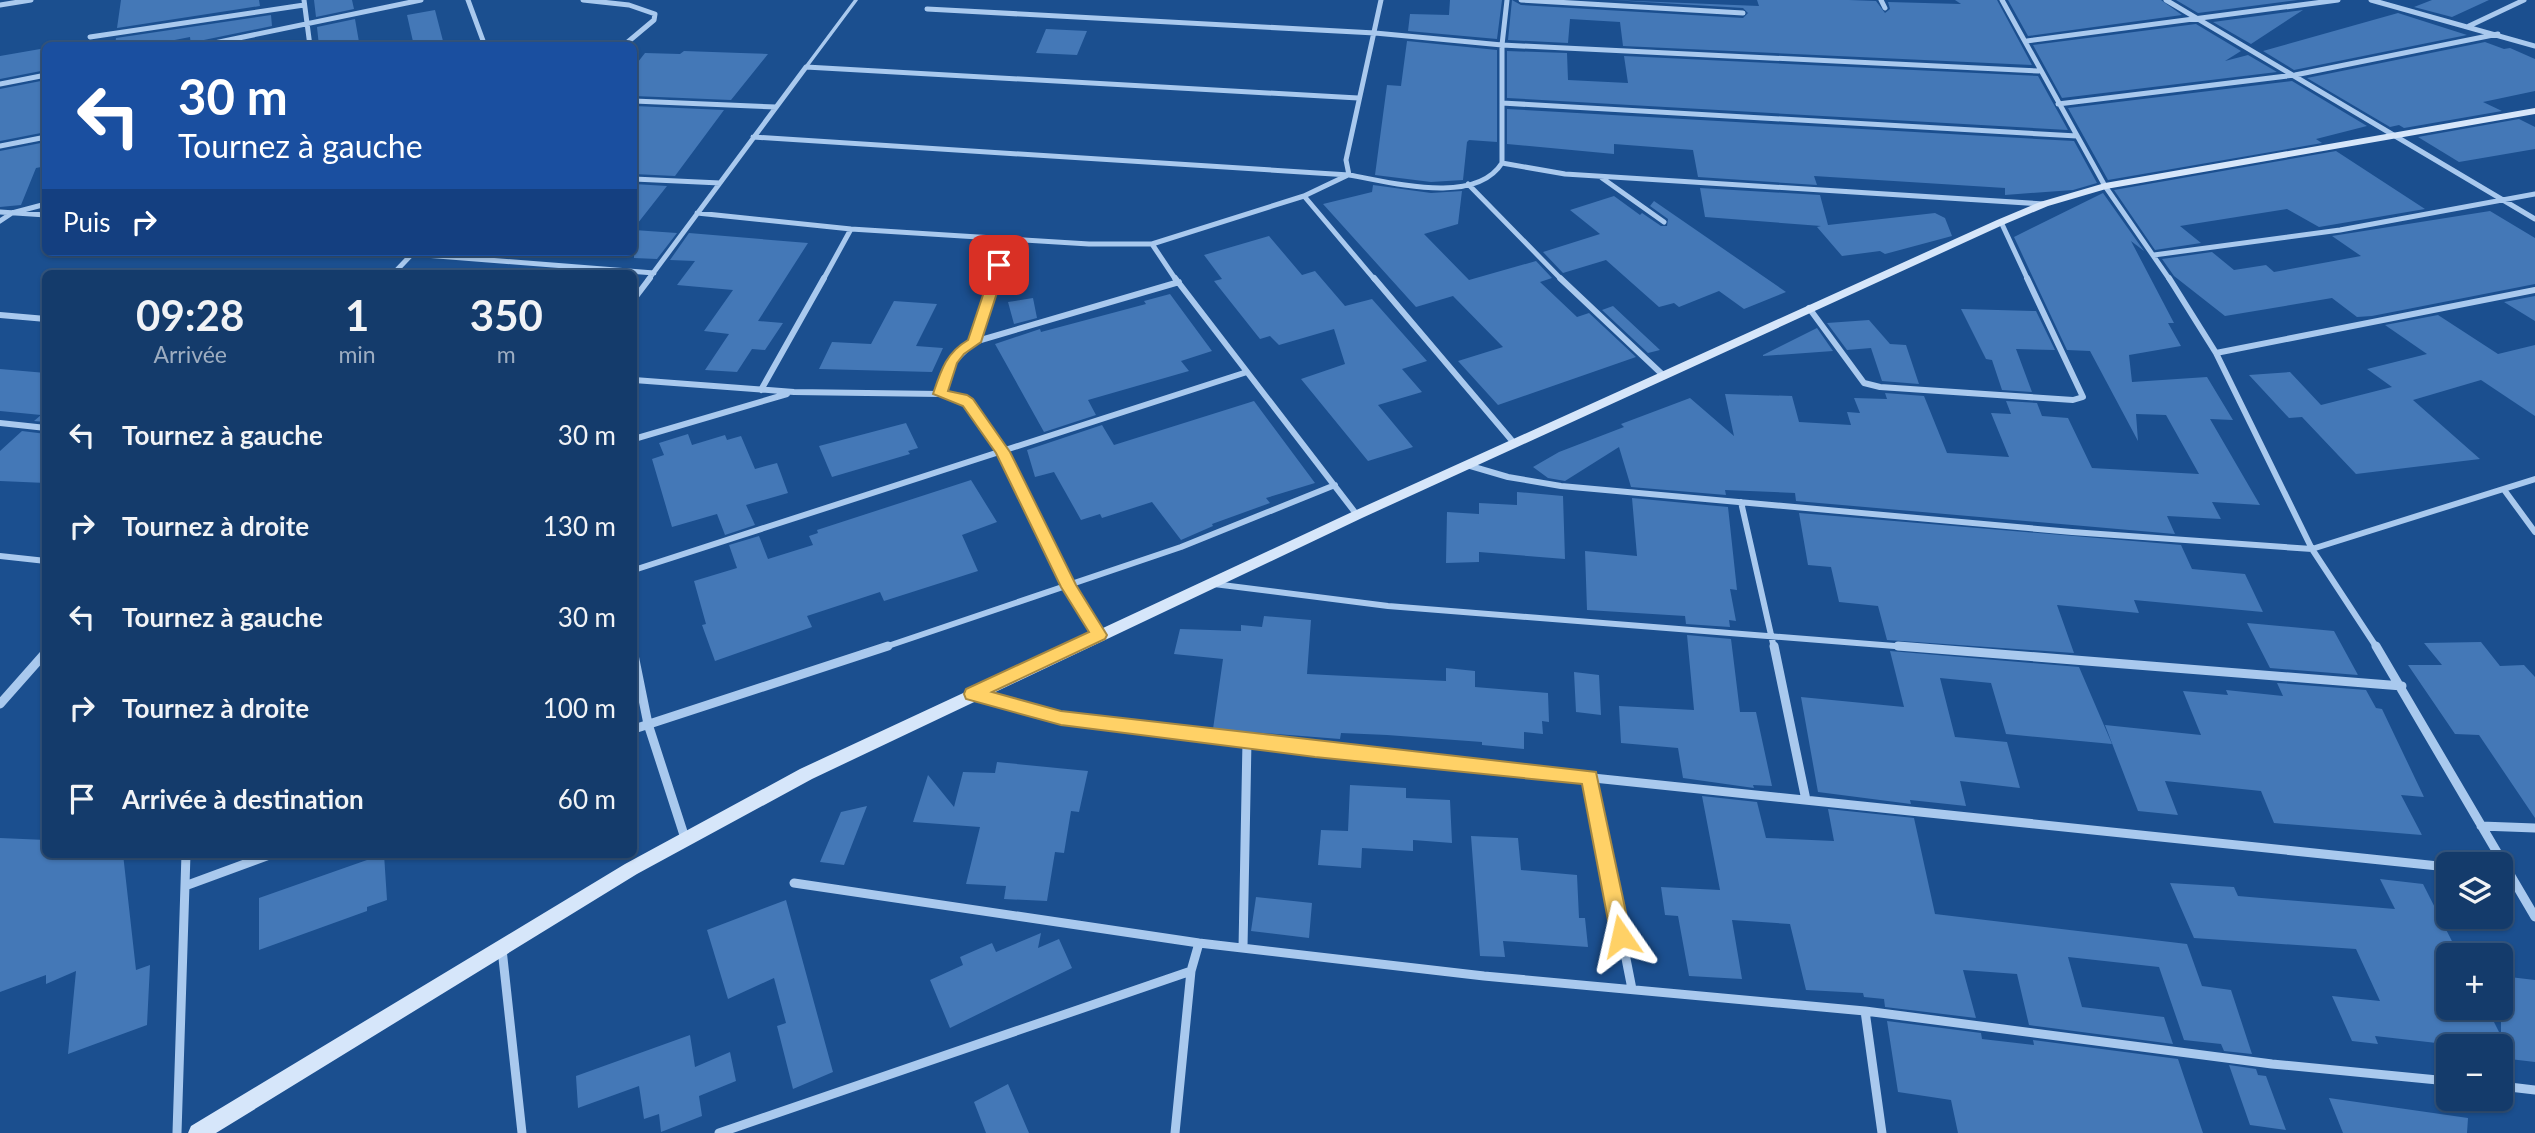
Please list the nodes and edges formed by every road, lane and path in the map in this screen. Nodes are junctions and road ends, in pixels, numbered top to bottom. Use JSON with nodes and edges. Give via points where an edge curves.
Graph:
{"nodes":[{"id":1,"x":31,"y":0,"type":"edge"},
{"id":2,"x":421,"y":0,"type":"edge"},
{"id":3,"x":468,"y":0,"type":"edge"},
{"id":4,"x":583,"y":0,"type":"edge"},
{"id":5,"x":856,"y":0,"type":"edge"},
{"id":6,"x":1381,"y":0,"type":"edge"},
{"id":7,"x":1507,"y":0,"type":"edge"},
{"id":8,"x":1521,"y":0,"type":"edge"},
{"id":9,"x":1881,"y":0,"type":"edge"},
{"id":10,"x":2002,"y":0,"type":"edge"},
{"id":11,"x":2166,"y":0,"type":"edge"},
{"id":12,"x":2338,"y":0,"type":"edge"},
{"id":13,"x":2371,"y":0,"type":"edge"},
{"id":14,"x":2525,"y":0,"type":"edge"},
{"id":15,"x":304,"y":3,"type":"edge"},
{"id":16,"x":0,"y":5,"type":"edge"},
{"id":17,"x":1885,"y":8,"type":"dead end"},
{"id":18,"x":927,"y":9,"type":"dead end"},
{"id":19,"x":1743,"y":13,"type":"dead end"},
{"id":20,"x":2200,"y":20,"type":"junction"},
{"id":21,"x":307,"y":26,"type":"junction"},
{"id":22,"x":2469,"y":27,"type":"junction"},
{"id":23,"x":1375,"y":33,"type":"junction"},
{"id":24,"x":2498,"y":34,"type":"junction"},
{"id":25,"x":90,"y":37,"type":"dead end"},
{"id":26,"x":2027,"y":41,"type":"junction"},
{"id":27,"x":221,"y":42,"type":"edge"},
{"id":28,"x":309,"y":42,"type":"edge"},
{"id":29,"x":484,"y":42,"type":"edge"},
{"id":30,"x":627,"y":42,"type":"edge"},
{"id":31,"x":1502,"y":45,"type":"junction"},
{"id":32,"x":2535,"y":46,"type":"edge"},
{"id":33,"x":806,"y":67,"type":"junction"},
{"id":34,"x":2039,"y":71,"type":"junction"},
{"id":35,"x":2295,"y":75,"type":"junction"},
{"id":36,"x":42,"y":76,"type":"edge"},
{"id":37,"x":0,"y":84,"type":"edge"},
{"id":38,"x":1358,"y":98,"type":"junction"},
{"id":39,"x":637,"y":101,"type":"edge"},
{"id":40,"x":1502,"y":103,"type":"junction"},
{"id":41,"x":2057,"y":104,"type":"junction"},
{"id":42,"x":776,"y":107,"type":"junction"},
{"id":43,"x":2535,"y":111,"type":"edge"},
{"id":44,"x":2394,"y":135,"type":"junction"},
{"id":45,"x":2077,"y":136,"type":"junction"},
{"id":46,"x":753,"y":137,"type":"junction"},
{"id":47,"x":42,"y":138,"type":"edge"},
{"id":48,"x":0,"y":146,"type":"edge"},
{"id":49,"x":1502,"y":163,"type":"junction"},
{"id":50,"x":1349,"y":175,"type":"junction"},
{"id":51,"x":1599,"y":176,"type":"junction"},
{"id":52,"x":637,"y":178,"type":"edge"},
{"id":53,"x":720,"y":183,"type":"junction"},
{"id":54,"x":1468,"y":184,"type":"junction"},
{"id":55,"x":2105,"y":186,"type":"junction"},
{"id":56,"x":2535,"y":194,"type":"edge"},
{"id":57,"x":1304,"y":197,"type":"junction"},
{"id":58,"x":2504,"y":200,"type":"junction"},
{"id":59,"x":2044,"y":204,"type":"junction"},
{"id":60,"x":42,"y":205,"type":"edge"},
{"id":61,"x":0,"y":212,"type":"edge"},
{"id":62,"x":12,"y":213,"type":"junction"},
{"id":63,"x":698,"y":214,"type":"junction"},
{"id":64,"x":42,"y":215,"type":"edge"},
{"id":65,"x":2535,"y":219,"type":"edge"},
{"id":66,"x":0,"y":221,"type":"edge"},
{"id":67,"x":1664,"y":222,"type":"dead end"},
{"id":68,"x":2001,"y":222,"type":"junction"},
{"id":69,"x":851,"y":229,"type":"junction"},
{"id":70,"x":1008,"y":239,"type":"junction"},
{"id":71,"x":1152,"y":244,"type":"junction"},
{"id":72,"x":2154,"y":255,"type":"junction"},
{"id":73,"x":410,"y":256,"type":"edge"},
{"id":74,"x":447,"y":256,"type":"edge"},
{"id":75,"x":397,"y":270,"type":"edge"},
{"id":76,"x":608,"y":270,"type":"edge"},
{"id":77,"x":637,"y":273,"type":"edge"},
{"id":78,"x":654,"y":274,"type":"junction"},
{"id":79,"x":1179,"y":282,"type":"junction"},
{"id":80,"x":2535,"y":290,"type":"edge"},
{"id":81,"x":637,"y":295,"type":"edge"},
{"id":82,"x":1809,"y":308,"type":"junction"},
{"id":83,"x":0,"y":316,"type":"edge"},
{"id":84,"x":42,"y":319,"type":"edge"},
{"id":85,"x":974,"y":342,"type":"junction"},
{"id":86,"x":2216,"y":353,"type":"junction"},
{"id":87,"x":1247,"y":372,"type":"junction"},
{"id":88,"x":1664,"y":376,"type":"junction"},
{"id":89,"x":637,"y":380,"type":"edge"},
{"id":90,"x":761,"y":390,"type":"junction"},
{"id":91,"x":794,"y":392,"type":"junction"},
{"id":92,"x":940,"y":394,"type":"junction"},
{"id":93,"x":0,"y":423,"type":"edge"},
{"id":94,"x":42,"y":428,"type":"edge"},
{"id":95,"x":637,"y":438,"type":"edge"},
{"id":96,"x":1514,"y":443,"type":"junction"},
{"id":97,"x":1003,"y":452,"type":"junction"},
{"id":98,"x":1466,"y":464,"type":"junction"},
{"id":99,"x":2535,"y":479,"type":"edge"},
{"id":100,"x":1335,"y":485,"type":"junction"},
{"id":101,"x":2505,"y":491,"type":"junction"},
{"id":102,"x":1741,"y":502,"type":"junction"},
{"id":103,"x":1357,"y":515,"type":"junction"},
{"id":104,"x":2535,"y":532,"type":"edge"},
{"id":105,"x":2312,"y":549,"type":"junction"},
{"id":106,"x":0,"y":556,"type":"edge"},
{"id":107,"x":42,"y":561,"type":"edge"},
{"id":108,"x":637,"y":569,"type":"edge"},
{"id":109,"x":1212,"y":584,"type":"junction"},
{"id":110,"x":1069,"y":587,"type":"junction"},
{"id":111,"x":1099,"y":635,"type":"junction"},
{"id":112,"x":1773,"y":636,"type":"junction"},
{"id":113,"x":42,"y":657,"type":"edge"},
{"id":114,"x":637,"y":670,"type":"edge"},
{"id":115,"x":2402,"y":686,"type":"junction"},
{"id":116,"x":972,"y":694,"type":"junction"},
{"id":117,"x":0,"y":704,"type":"edge"},
{"id":118,"x":648,"y":724,"type":"junction"},
{"id":119,"x":637,"y":728,"type":"edge"},
{"id":120,"x":1247,"y":741,"type":"junction"},
{"id":121,"x":1590,"y":777,"type":"junction"},
{"id":122,"x":1806,"y":800,"type":"junction"},
{"id":123,"x":2481,"y":826,"type":"junction"},
{"id":124,"x":2535,"y":828,"type":"edge"},
{"id":125,"x":685,"y":838,"type":"junction"},
{"id":126,"x":2494,"y":852,"type":"edge"},
{"id":127,"x":186,"y":858,"type":"edge"},
{"id":128,"x":261,"y":858,"type":"edge"},
{"id":129,"x":2436,"y":866,"type":"edge"},
{"id":130,"x":794,"y":883,"type":"dead end"},
{"id":131,"x":2513,"y":885,"type":"edge"},
{"id":132,"x":185,"y":886,"type":"junction"},
{"id":133,"x":2535,"y":917,"type":"edge"},
{"id":134,"x":1199,"y":943,"type":"junction"},
{"id":135,"x":1243,"y":947,"type":"junction"},
{"id":136,"x":502,"y":948,"type":"junction"},
{"id":137,"x":1191,"y":971,"type":"junction"},
{"id":138,"x":1632,"y":989,"type":"junction"},
{"id":139,"x":1865,"y":1011,"type":"junction"},
{"id":140,"x":2436,"y":1080,"type":"edge"},
{"id":141,"x":2513,"y":1087,"type":"edge"},
{"id":142,"x":2535,"y":1090,"type":"edge"},
{"id":143,"x":177,"y":1133,"type":"edge"},
{"id":144,"x":198,"y":1133,"type":"edge"},
{"id":145,"x":522,"y":1133,"type":"edge"},
{"id":146,"x":719,"y":1133,"type":"edge"},
{"id":147,"x":1175,"y":1133,"type":"edge"},
{"id":148,"x":1882,"y":1133,"type":"edge"}],
"edges":[{"from":1,"to":16,"type":"street"},
{"from":2,"to":21,"type":"street"},
{"from":3,"to":29,"type":"street"},
{"from":4,"to":30,"type":"street","via":[[629,5],[655,14],[654,20]]},
{"from":5,"to":33,"type":"lane"},
{"from":6,"to":23,"type":"street"},
{"from":7,"to":31,"type":"street"},
{"from":8,"to":19,"type":"street"},
{"from":9,"to":17,"type":"street"},
{"from":10,"to":26,"type":"street"},
{"from":11,"to":20,"type":"street"},
{"from":12,"to":20,"type":"street"},
{"from":13,"to":22,"type":"street"},
{"from":14,"to":22,"type":"street"},
{"from":15,"to":21,"type":"street"},
{"from":15,"to":25,"type":"street"},
{"from":18,"to":23,"type":"street"},
{"from":20,"to":26,"type":"street"},
{"from":20,"to":35,"type":"street"},
{"from":21,"to":27,"type":"street"},
{"from":21,"to":28,"type":"street"},
{"from":22,"to":24,"type":"street"},
{"from":23,"to":31,"type":"street"},
{"from":23,"to":38,"type":"street"},
{"from":24,"to":32,"type":"street"},
{"from":24,"to":35,"type":"street"},
{"from":26,"to":34,"type":"street"},
{"from":31,"to":34,"type":"street"},
{"from":31,"to":40,"type":"street"},
{"from":33,"to":38,"type":"street"},
{"from":33,"to":42,"type":"street"},
{"from":34,"to":41,"type":"street"},
{"from":35,"to":41,"type":"street"},
{"from":35,"to":44,"type":"street"},
{"from":36,"to":37,"type":"street"},
{"from":38,"to":50,"type":"street","via":[[1346,160]]},
{"from":39,"to":42,"type":"street"},
{"from":40,"to":45,"type":"street"},
{"from":40,"to":49,"type":"street"},
{"from":41,"to":45,"type":"street"},
{"from":42,"to":46,"type":"street"},
{"from":43,"to":44,"type":"street"},
{"from":44,"to":55,"type":"street"},
{"from":44,"to":58,"type":"street"},
{"from":45,"to":55,"type":"street"},
{"from":46,"to":50,"type":"street"},
{"from":46,"to":53,"type":"street"},
{"from":47,"to":48,"type":"street"},
{"from":49,"to":51,"type":"street"},
{"from":49,"to":54,"type":"street","via":[[1494,176]]},
{"from":50,"to":54,"type":"street","via":[[1400,183]]},
{"from":50,"to":57,"type":"street"},
{"from":51,"to":59,"type":"street"},
{"from":51,"to":67,"type":"street"},
{"from":52,"to":53,"type":"street"},
{"from":53,"to":63,"type":"street"},
{"from":54,"to":88,"type":"street"},
{"from":55,"to":59,"type":"street"},
{"from":55,"to":72,"type":"street"},
{"from":56,"to":58,"type":"street"},
{"from":57,"to":71,"type":"street"},
{"from":57,"to":96,"type":"street"},
{"from":58,"to":65,"type":"street"},
{"from":58,"to":72,"type":"street","via":[[2340,230]]},
{"from":59,"to":68,"type":"street"},
{"from":60,"to":62,"type":"street"},
{"from":61,"to":62,"type":"street"},
{"from":62,"to":64,"type":"street"},
{"from":62,"to":66,"type":"street"},
{"from":63,"to":69,"type":"street"},
{"from":63,"to":78,"type":"street"},
{"from":68,"to":82,"type":"street"},
{"from":68,"to":82,"type":"street","via":[[2083,397],[2073,400],[1864,383]]},
{"from":69,"to":70,"type":"street"},
{"from":69,"to":90,"type":"street"},
{"from":70,"to":71,"type":"street"},
{"from":70,"to":85,"type":"street"},
{"from":71,"to":79,"type":"street"},
{"from":72,"to":86,"type":"street"},
{"from":73,"to":75,"type":"street"},
{"from":74,"to":76,"type":"street"},
{"from":77,"to":78,"type":"street"},
{"from":78,"to":81,"type":"street"},
{"from":79,"to":85,"type":"street"},
{"from":79,"to":87,"type":"street"},
{"from":80,"to":86,"type":"street"},
{"from":82,"to":88,"type":"street"},
{"from":83,"to":84,"type":"street"},
{"from":85,"to":92,"type":"street","via":[[950,363]]},
{"from":86,"to":105,"type":"street"},
{"from":87,"to":97,"type":"street"},
{"from":87,"to":100,"type":"street"},
{"from":88,"to":96,"type":"street"},
{"from":89,"to":90,"type":"street"},
{"from":90,"to":91,"type":"street"},
{"from":91,"to":92,"type":"street"},
{"from":91,"to":95,"type":"street"},
{"from":92,"to":97,"type":"street","via":[[968,402]]},
{"from":93,"to":94,"type":"street"},
{"from":96,"to":98,"type":"street"},
{"from":97,"to":108,"type":"street"},
{"from":97,"to":110,"type":"street"},
{"from":98,"to":102,"type":"street","via":[[1540,483]]},
{"from":98,"to":103,"type":"street"},
{"from":99,"to":101,"type":"street"},
{"from":100,"to":103,"type":"street"},
{"from":100,"to":110,"type":"street"},
{"from":101,"to":104,"type":"street"},
{"from":101,"to":105,"type":"street"},
{"from":102,"to":105,"type":"street"},
{"from":102,"to":112,"type":"street"},
{"from":103,"to":109,"type":"street"},
{"from":105,"to":115,"type":"street"},
{"from":106,"to":107,"type":"street"},
{"from":109,"to":111,"type":"street"},
{"from":109,"to":112,"type":"street","via":[[1388,606]]},
{"from":110,"to":111,"type":"street"},
{"from":110,"to":118,"type":"street"},
{"from":111,"to":116,"type":"street"},
{"from":112,"to":115,"type":"street"},
{"from":112,"to":122,"type":"street"},
{"from":113,"to":117,"type":"street"},
{"from":114,"to":118,"type":"street"},
{"from":115,"to":123,"type":"street"},
{"from":116,"to":120,"type":"street","via":[[1061,718]]},
{"from":116,"to":125,"type":"street"},
{"from":118,"to":119,"type":"street"},
{"from":118,"to":125,"type":"street"},
{"from":120,"to":121,"type":"street"},
{"from":120,"to":135,"type":"street"},
{"from":121,"to":122,"type":"street"},
{"from":121,"to":138,"type":"street"},
{"from":122,"to":129,"type":"street"},
{"from":123,"to":124,"type":"street"},
{"from":123,"to":126,"type":"street"},
{"from":125,"to":136,"type":"street"},
{"from":127,"to":132,"type":"street"},
{"from":128,"to":132,"type":"street"},
{"from":130,"to":134,"type":"street"},
{"from":131,"to":133,"type":"street"},
{"from":132,"to":143,"type":"street"},
{"from":134,"to":135,"type":"street"},
{"from":134,"to":137,"type":"street"},
{"from":135,"to":138,"type":"street"},
{"from":136,"to":144,"type":"street"},
{"from":136,"to":145,"type":"street"},
{"from":137,"to":146,"type":"street"},
{"from":137,"to":147,"type":"street"},
{"from":138,"to":139,"type":"street"},
{"from":139,"to":140,"type":"street","via":[[2272,1064]]},
{"from":139,"to":148,"type":"street"},
{"from":141,"to":142,"type":"street"}]}
